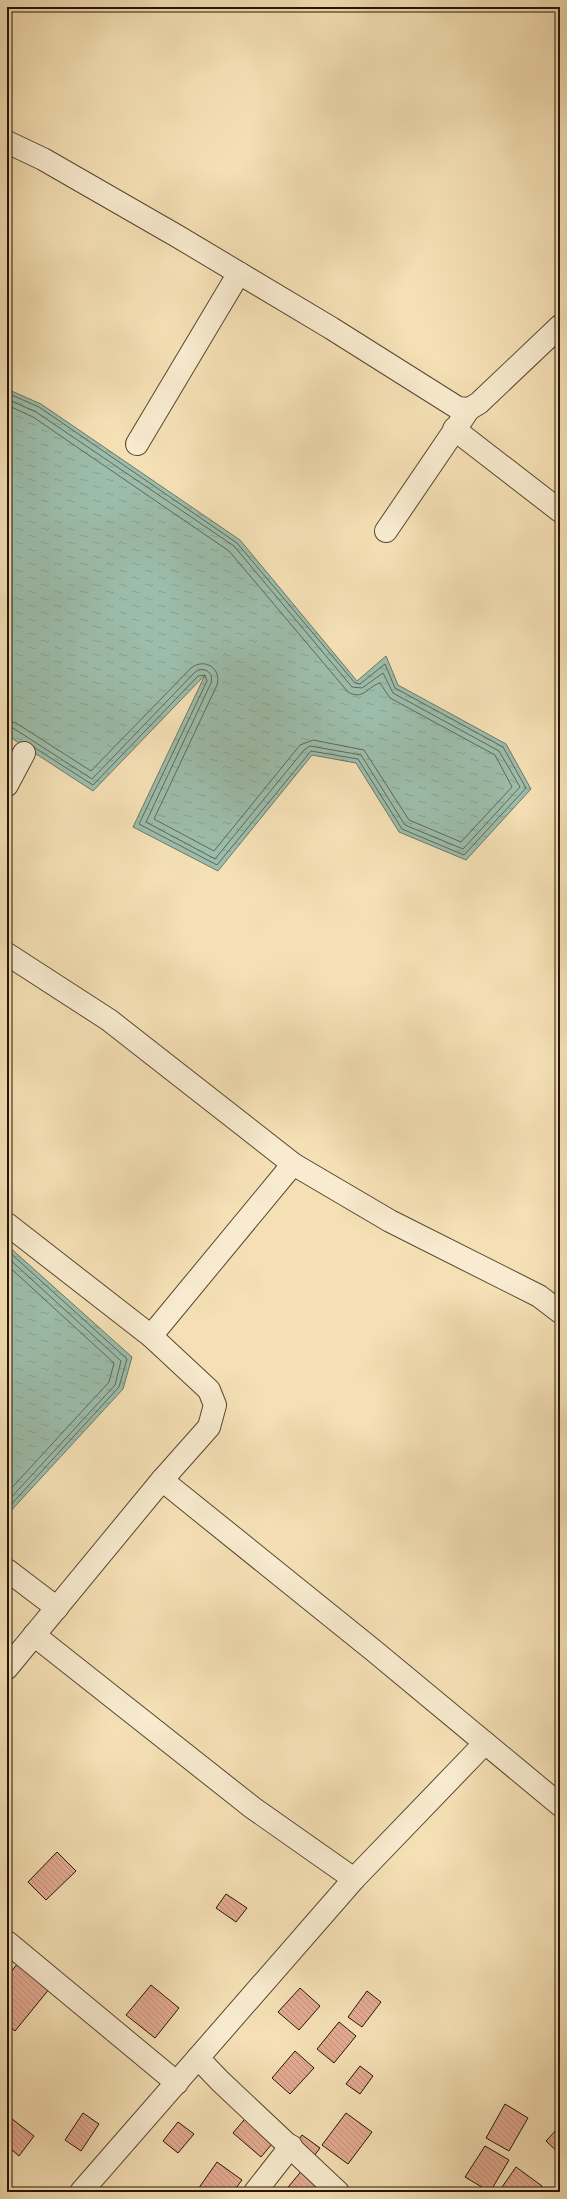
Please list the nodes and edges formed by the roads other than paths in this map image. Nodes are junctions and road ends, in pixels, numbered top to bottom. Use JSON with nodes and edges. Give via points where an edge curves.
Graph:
{"nodes":[{"id":1,"x":7,"y":142,"type":"edge"},
{"id":2,"x":239,"y":274,"type":"junction"},
{"id":3,"x":560,"y":326,"type":"edge"},
{"id":4,"x":469,"y":409,"type":"junction"},
{"id":5,"x":454,"y":429,"type":"junction"},
{"id":6,"x":137,"y":444,"type":"dead end"},
{"id":7,"x":560,"y":511,"type":"edge"},
{"id":8,"x":386,"y":531,"type":"dead end"},
{"id":9,"x":24,"y":753,"type":"dead end"},
{"id":10,"x":7,"y":785,"type":"edge"},
{"id":11,"x":7,"y":954,"type":"edge"},
{"id":12,"x":293,"y":1164,"type":"junction"},
{"id":13,"x":7,"y":1224,"type":"edge"},
{"id":14,"x":560,"y":1312,"type":"edge"},
{"id":15,"x":150,"y":1336,"type":"junction"},
{"id":16,"x":162,"y":1480,"type":"junction"},
{"id":17,"x":7,"y":1570,"type":"edge"},
{"id":18,"x":57,"y":1608,"type":"junction"},
{"id":19,"x":34,"y":1635,"type":"junction"},
{"id":20,"x":7,"y":1668,"type":"edge"},
{"id":21,"x":485,"y":1743,"type":"junction"},
{"id":22,"x":560,"y":1805,"type":"edge"},
{"id":23,"x":354,"y":1879,"type":"junction"},
{"id":24,"x":7,"y":1942,"type":"edge"},
{"id":25,"x":198,"y":2058,"type":"junction"},
{"id":26,"x":177,"y":2083,"type":"junction"},
{"id":27,"x":291,"y":2146,"type":"junction"},
{"id":28,"x":81,"y":2192,"type":"edge"},
{"id":29,"x":255,"y":2192,"type":"edge"},
{"id":30,"x":338,"y":2192,"type":"edge"}],
"edges":[{"from":1,"to":2,"type":"street","via":[[50,163]]},
{"from":2,"to":4,"type":"street","via":[[331,328],[446,402],[458,408]]},
{"from":2,"to":6,"type":"street"},
{"from":3,"to":4,"type":"street","via":[[479,403]]},
{"from":4,"to":5,"type":"street"},
{"from":5,"to":7,"type":"street"},
{"from":5,"to":8,"type":"street"},
{"from":9,"to":10,"type":"street"},
{"from":11,"to":12,"type":"street","via":[[109,1020]]},
{"from":12,"to":14,"type":"street","via":[[390,1221],[539,1296]]},
{"from":12,"to":15,"type":"street"},
{"from":13,"to":15,"type":"street"},
{"from":15,"to":16,"type":"street","via":[[209,1390],[215,1405],[209,1427]]},
{"from":16,"to":18,"type":"street"},
{"from":16,"to":21,"type":"street"},
{"from":17,"to":18,"type":"street"},
{"from":18,"to":19,"type":"street"},
{"from":19,"to":20,"type":"street"},
{"from":19,"to":23,"type":"street","via":[[253,1808]]},
{"from":21,"to":22,"type":"street"},
{"from":21,"to":23,"type":"street"},
{"from":23,"to":25,"type":"street"},
{"from":24,"to":26,"type":"street"},
{"from":25,"to":26,"type":"street"},
{"from":25,"to":27,"type":"street"},
{"from":26,"to":28,"type":"street"},
{"from":27,"to":29,"type":"street"},
{"from":27,"to":30,"type":"street"}]}
